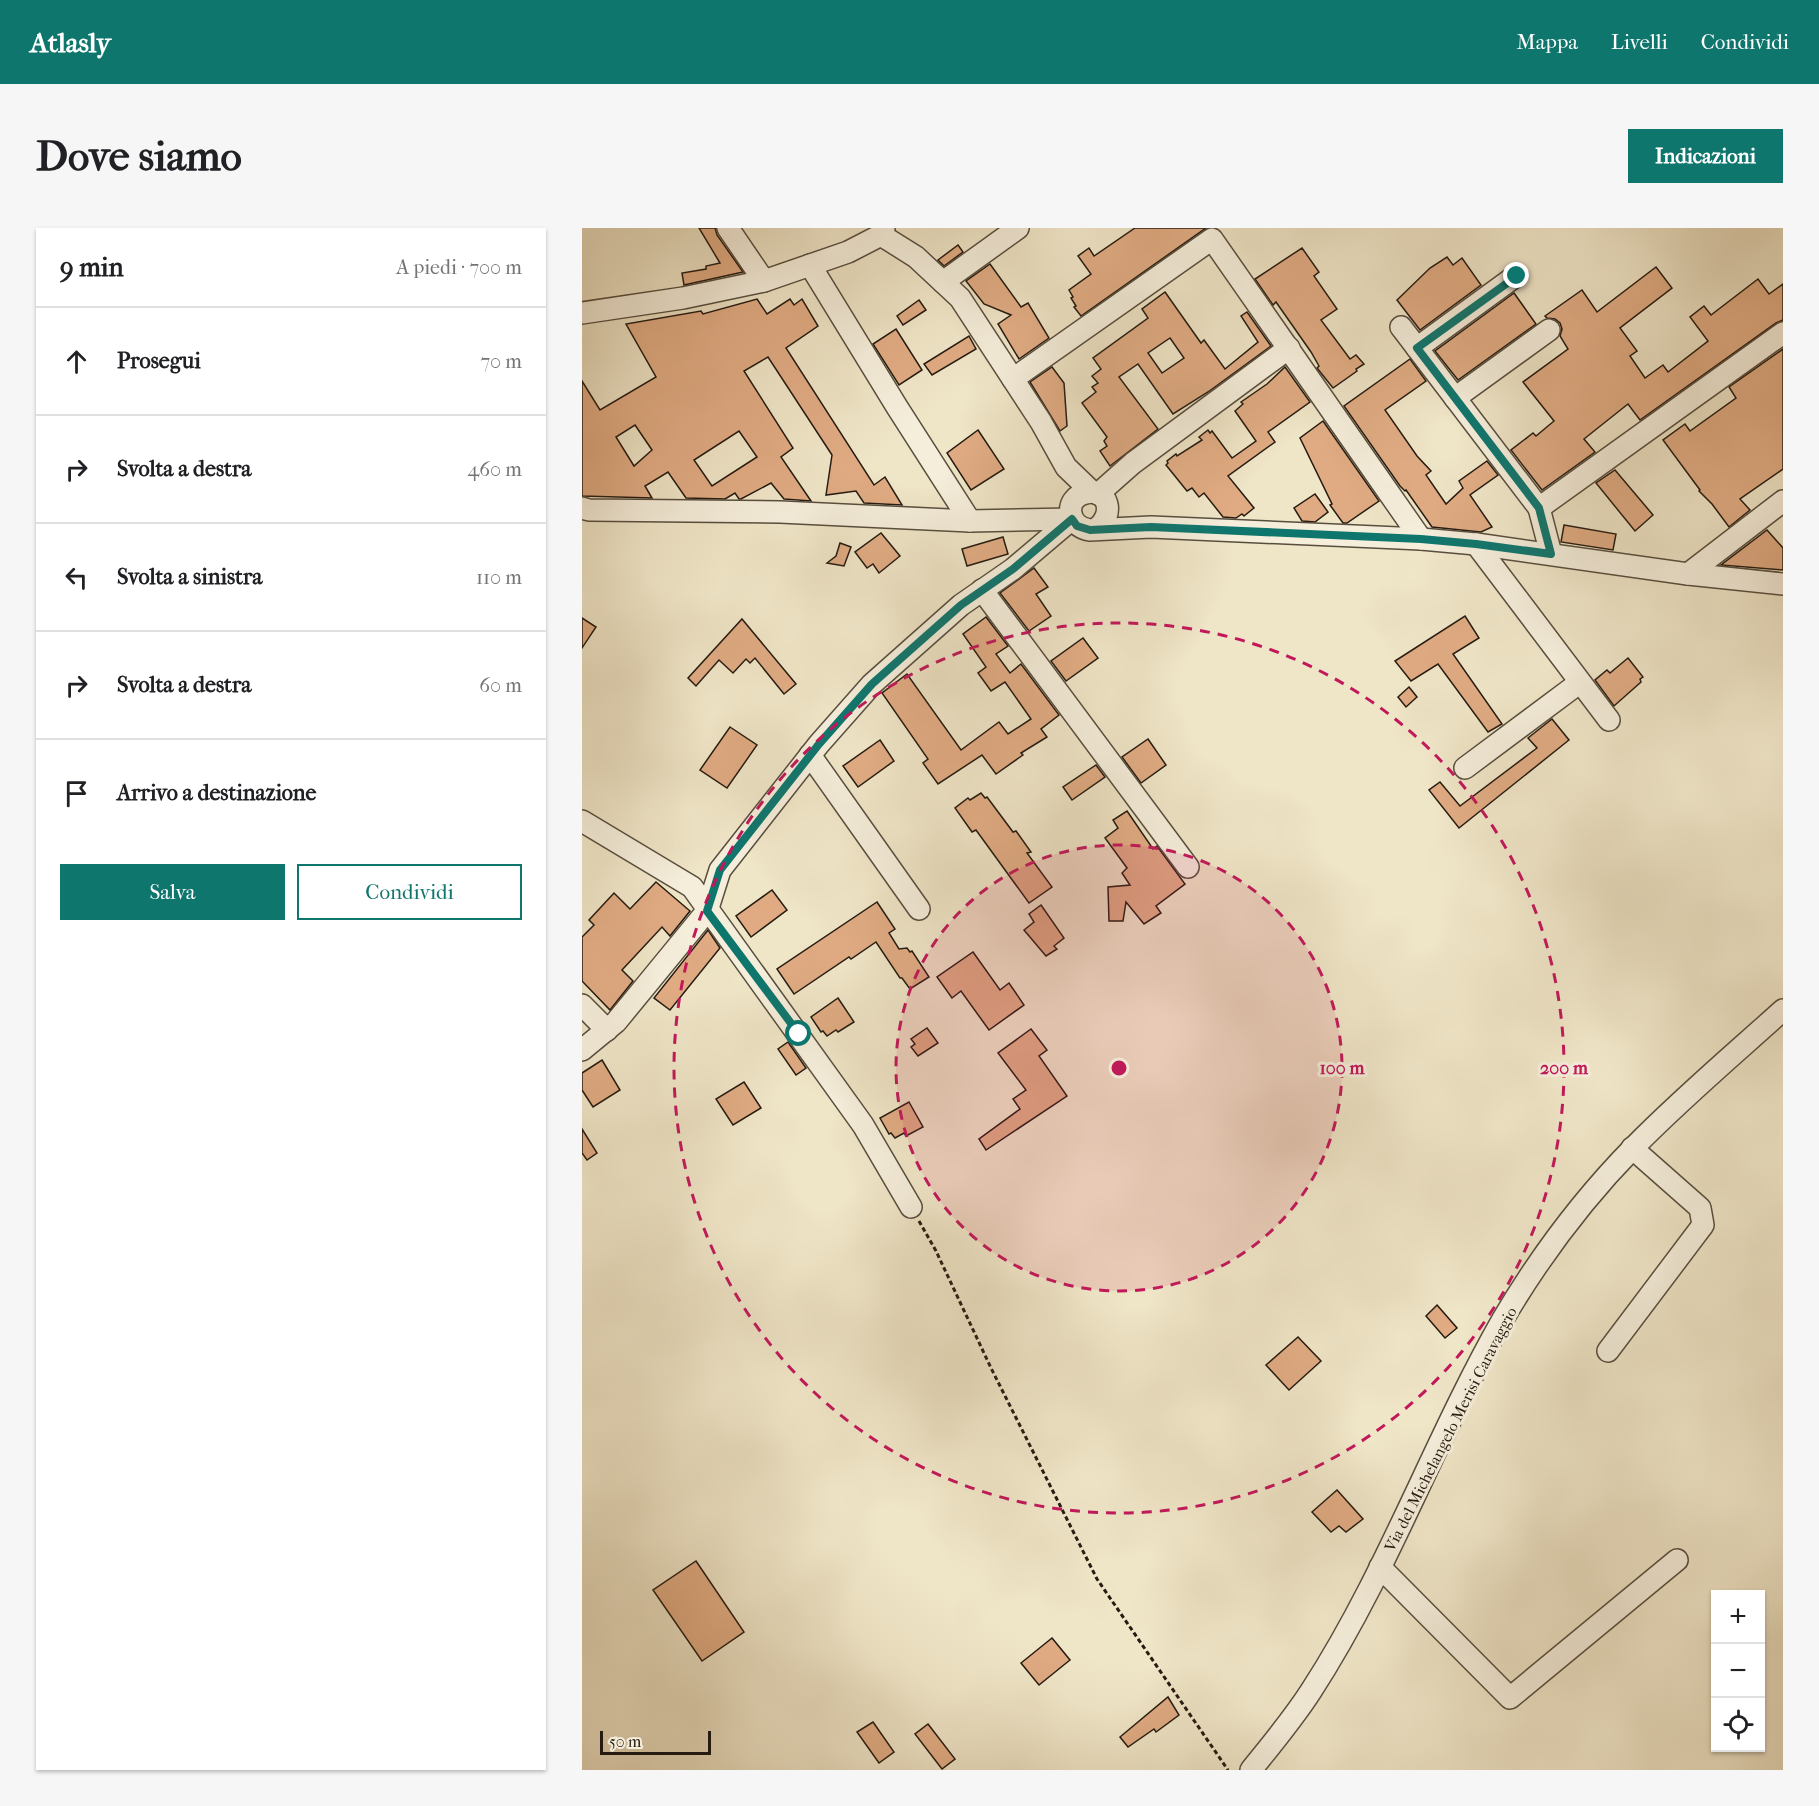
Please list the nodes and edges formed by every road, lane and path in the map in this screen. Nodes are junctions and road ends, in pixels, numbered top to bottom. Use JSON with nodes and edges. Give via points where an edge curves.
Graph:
{"nodes":[{"id":1,"x":728,"y":228,"type":"edge"},
{"id":2,"x":1018,"y":228,"type":"edge"},
{"id":3,"x":883,"y":232,"type":"edge"},
{"id":4,"x":810,"y":265,"type":"junction"},
{"id":5,"x":1517,"y":276,"type":"dead end"},
{"id":6,"x":764,"y":281,"type":"junction"},
{"id":7,"x":943,"y":282,"type":"junction"},
{"id":8,"x":582,"y":313,"type":"edge"},
{"id":9,"x":1401,"y":327,"type":"dead end"},
{"id":10,"x":1549,"y":330,"type":"dead end"},
{"id":11,"x":1783,"y":333,"type":"edge"},
{"id":12,"x":1289,"y":348,"type":"junction"},
{"id":13,"x":1417,"y":348,"type":"junction"},
{"id":14,"x":1013,"y":379,"type":"junction"},
{"id":15,"x":1455,"y":398,"type":"junction"},
{"id":16,"x":1066,"y":467,"type":"junction"},
{"id":17,"x":1099,"y":497,"type":"junction"},
{"id":18,"x":1783,"y":501,"type":"edge"},
{"id":19,"x":582,"y":508,"type":"edge"},
{"id":20,"x":1539,"y":508,"type":"junction"},
{"id":21,"x":1072,"y":511,"type":"junction"},
{"id":22,"x":970,"y":520,"type":"junction"},
{"id":23,"x":1151,"y":527,"type":"junction"},
{"id":24,"x":1096,"y":529,"type":"junction"},
{"id":25,"x":1421,"y":539,"type":"junction"},
{"id":26,"x":1476,"y":544,"type":"junction"},
{"id":27,"x":1551,"y":554,"type":"junction"},
{"id":28,"x":1688,"y":574,"type":"junction"},
{"id":29,"x":1783,"y":584,"type":"edge"},
{"id":30,"x":982,"y":590,"type":"junction"},
{"id":31,"x":1579,"y":683,"type":"junction"},
{"id":32,"x":1609,"y":720,"type":"dead end"},
{"id":33,"x":810,"y":755,"type":"junction"},
{"id":34,"x":1466,"y":768,"type":"dead end"},
{"id":35,"x":582,"y":821,"type":"edge"},
{"id":36,"x":1188,"y":867,"type":"dead end"},
{"id":37,"x":919,"y":909,"type":"dead end"},
{"id":38,"x":707,"y":911,"type":"junction"},
{"id":39,"x":582,"y":1005,"type":"edge"},
{"id":40,"x":1783,"y":1010,"type":"edge"},
{"id":41,"x":607,"y":1030,"type":"junction"},
{"id":42,"x":582,"y":1050,"type":"edge"},
{"id":43,"x":1632,"y":1148,"type":"junction"},
{"id":44,"x":910,"y":1207,"type":"joint"},
{"id":45,"x":1608,"y":1352,"type":"dead end"},
{"id":46,"x":1677,"y":1560,"type":"dead end"},
{"id":47,"x":1380,"y":1567,"type":"junction"},
{"id":48,"x":1228,"y":1770,"type":"edge"},
{"id":49,"x":1251,"y":1770,"type":"edge"}],
"edges":[{"from":1,"to":6,"type":"street"},
{"from":2,"to":7,"type":"street"},
{"from":3,"to":4,"type":"street","via":[[848,252]]},
{"from":3,"to":7,"type":"street"},
{"from":4,"to":6,"type":"street"},
{"from":4,"to":22,"type":"street"},
{"from":5,"to":13,"type":"street"},
{"from":6,"to":8,"type":"street"},
{"from":7,"to":14,"type":"street","via":[[960,298]]},
{"from":9,"to":13,"type":"street"},
{"from":10,"to":15,"type":"street"},
{"from":11,"to":20,"type":"street"},
{"from":12,"to":14,"type":"street","via":[[1212,239]]},
{"from":12,"to":17,"type":"street","via":[[1133,464]]},
{"from":12,"to":25,"type":"street"},
{"from":13,"to":15,"type":"street"},
{"from":14,"to":16,"type":"street"},
{"from":15,"to":20,"type":"street"},
{"from":16,"to":17,"type":"street"},
{"from":16,"to":21,"type":"street"},
{"from":17,"to":21,"type":"street","via":[[1085,493],[1077,497]]},
{"from":17,"to":23,"type":"street"},
{"from":17,"to":24,"type":"street","via":[[1107,518]]},
{"from":18,"to":28,"type":"street"},
{"from":19,"to":22,"type":"street"},
{"from":20,"to":27,"type":"street"},
{"from":21,"to":22,"type":"street"},
{"from":21,"to":24,"type":"street","via":[[1077,526],[1083,530]]},
{"from":21,"to":30,"type":"street","via":[[1013,569]]},
{"from":23,"to":24,"type":"street"},
{"from":23,"to":25,"type":"street"},
{"from":25,"to":26,"type":"street"},
{"from":26,"to":27,"type":"street"},
{"from":26,"to":31,"type":"street"},
{"from":27,"to":28,"type":"street"},
{"from":28,"to":29,"type":"street"},
{"from":30,"to":33,"type":"street","via":[[872,684]]},
{"from":30,"to":36,"type":"street"},
{"from":31,"to":32,"type":"street"},
{"from":31,"to":34,"type":"street"},
{"from":33,"to":37,"type":"street"},
{"from":33,"to":38,"type":"street","via":[[720,870]]},
{"from":35,"to":38,"type":"street","via":[[692,887]]},
{"from":38,"to":41,"type":"street"},
{"from":38,"to":44,"type":"street","via":[[863,1125]]},
{"from":39,"to":41,"type":"street"},
{"from":40,"to":43,"type":"street","name":"Via del Michelangelo Merisi Caravaggio"},
{"from":41,"to":42,"type":"street"},
{"from":43,"to":45,"type":"street","via":[[1700,1208],[1703,1225]]},
{"from":43,"to":47,"type":"street","name":"Via del Michelangelo Merisi Caravaggio","via":[[1547,1252],[1504,1319]]},
{"from":44,"to":48,"type":"path","via":[[936,1251],[1097,1579]]},
{"from":46,"to":47,"type":"street","via":[[1510,1698]]},
{"from":47,"to":49,"type":"street","name":"Via del Michelangelo Merisi Caravaggio","via":[[1310,1693]]}]}
